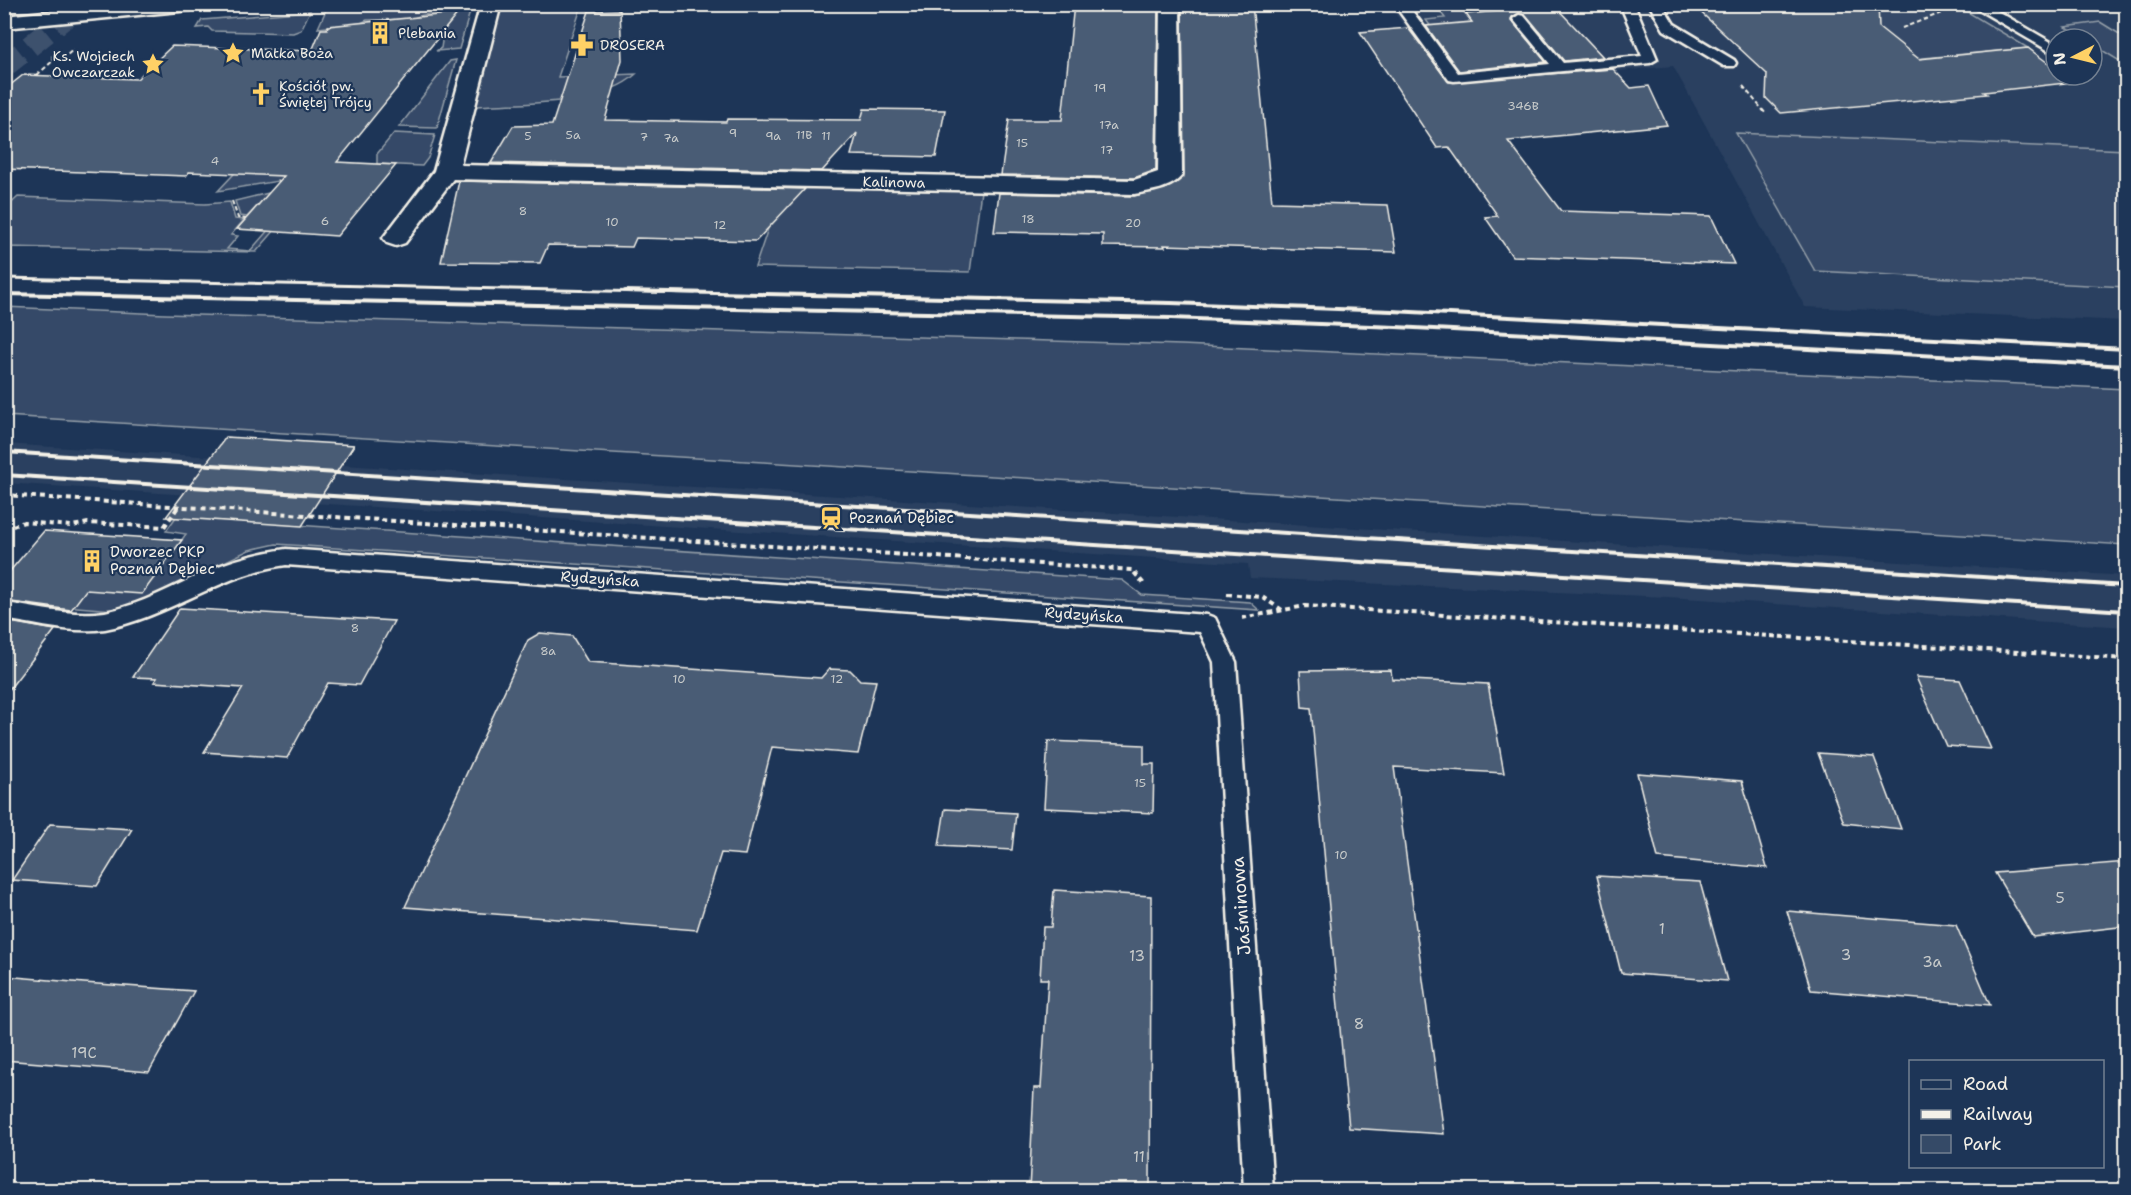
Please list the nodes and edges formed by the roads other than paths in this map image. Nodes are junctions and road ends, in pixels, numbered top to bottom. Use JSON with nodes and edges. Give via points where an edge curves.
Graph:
{"nodes":[{"id":1,"x":189,"y":4,"type":"edge"},
{"id":2,"x":491,"y":4,"type":"edge"},
{"id":3,"x":1170,"y":4,"type":"edge"},
{"id":4,"x":1400,"y":4,"type":"edge"},
{"id":5,"x":1626,"y":4,"type":"edge"},
{"id":6,"x":1655,"y":4,"type":"edge"},
{"id":7,"x":1975,"y":4,"type":"edge"},
{"id":8,"x":1519,"y":20,"type":"dead end"},
{"id":9,"x":4,"y":22,"type":"edge"},
{"id":10,"x":2044,"y":44,"type":"edge"},
{"id":11,"x":1729,"y":63,"type":"road end"},
{"id":12,"x":1559,"y":67,"type":"junction"},
{"id":13,"x":446,"y":172,"type":"junction"},
{"id":14,"x":396,"y":238,"type":"dead end"},
{"id":15,"x":4,"y":611,"type":"edge"},
{"id":16,"x":1207,"y":624,"type":"joint"},
{"id":17,"x":1259,"y":1191,"type":"edge"}],
"edges":[{"from":1,"to":9,"type":"street"},
{"from":2,"to":13,"type":"street"},
{"from":3,"to":13,"type":"street","name":"Kalinowa","via":[[1170,175],[1157,182],[1122,187]]},
{"from":4,"to":12,"type":"lane","via":[[1454,77]]},
{"from":5,"to":12,"type":"lane","via":[[1650,59]]},
{"from":6,"to":11,"type":"lane","via":[[1669,27]]},
{"from":7,"to":10,"type":"lane"},
{"from":8,"to":12,"type":"lane"},
{"from":13,"to":14,"type":"street"},
{"from":15,"to":16,"type":"lane","name":"Rydzyńska","via":[[102,621],[146,608],[229,569],[286,556]]},
{"from":16,"to":17,"type":"lane","name":"Jaśminowa","via":[[1225,662]]}]}
